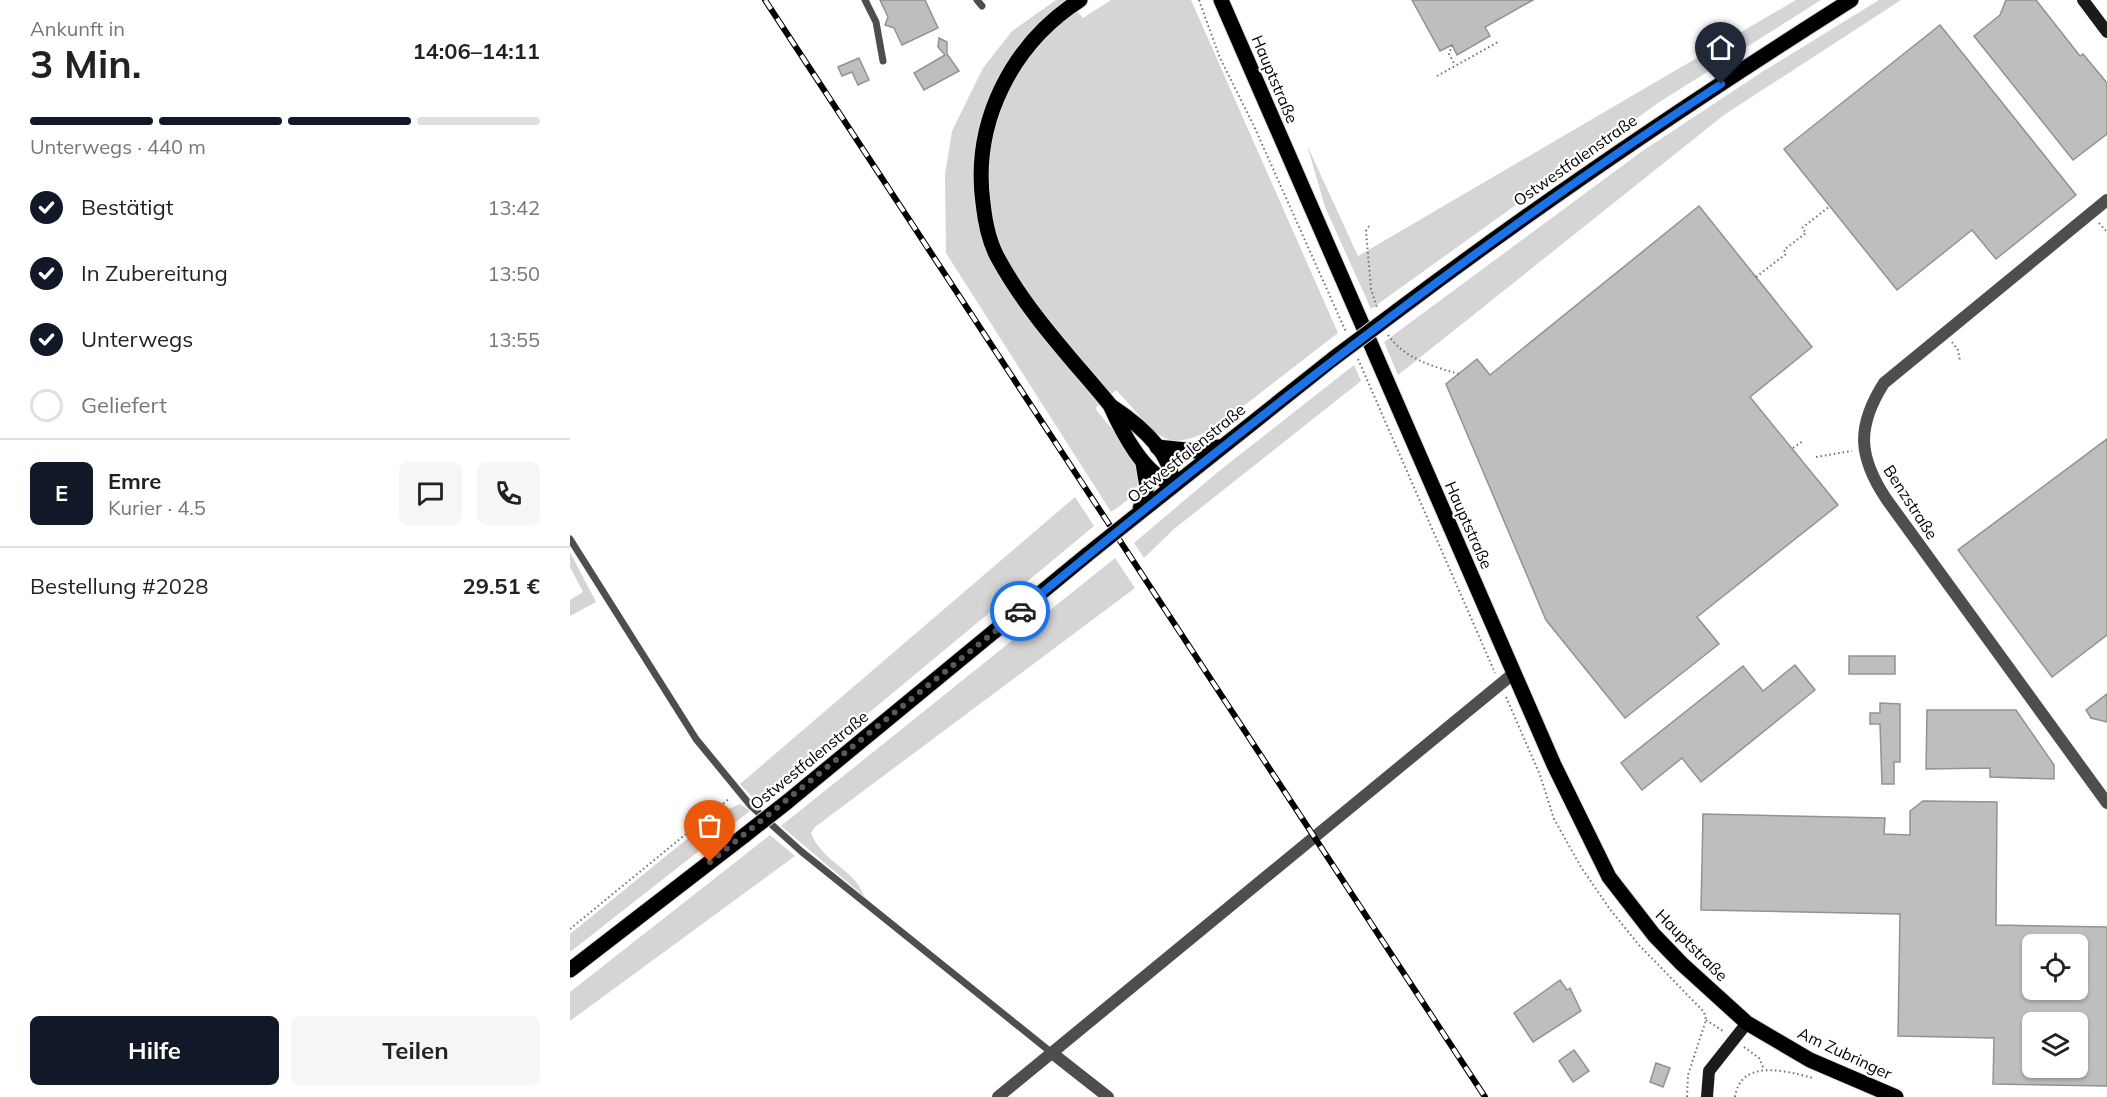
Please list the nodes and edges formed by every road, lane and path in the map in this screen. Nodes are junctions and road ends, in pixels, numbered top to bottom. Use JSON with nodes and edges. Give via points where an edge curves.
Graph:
{"nodes":[{"id":1,"x":865,"y":0,"type":"edge"},
{"id":2,"x":1080,"y":0,"type":"edge"},
{"id":3,"x":1851,"y":0,"type":"edge"},
{"id":4,"x":2083,"y":0,"type":"edge"},
{"id":5,"x":1226,"y":4,"type":"edge"},
{"id":6,"x":2107,"y":32,"type":"edge"},
{"id":7,"x":1500,"y":41,"type":"dead end"},
{"id":8,"x":1452,"y":45,"type":"dead end"},
{"id":9,"x":883,"y":61,"type":"dead end"},
{"id":10,"x":1455,"y":65,"type":"junction"},
{"id":11,"x":1437,"y":76,"type":"dead end"},
{"id":12,"x":2107,"y":200,"type":"edge"},
{"id":13,"x":1830,"y":206,"type":"dead end"},
{"id":14,"x":1756,"y":277,"type":"dead end"},
{"id":15,"x":1944,"y":331,"type":"junction"},
{"id":16,"x":1960,"y":361,"type":"dead end"},
{"id":17,"x":1110,"y":405,"type":"junction"},
{"id":18,"x":1803,"y":441,"type":"dead end"},
{"id":19,"x":1157,"y":447,"type":"junction"},
{"id":20,"x":1221,"y":447,"type":"junction"},
{"id":21,"x":1794,"y":448,"type":"dead end"},
{"id":22,"x":1864,"y":449,"type":"junction"},
{"id":23,"x":1816,"y":457,"type":"dead end"},
{"id":24,"x":1143,"y":460,"type":"junction"},
{"id":25,"x":1173,"y":485,"type":"junction"},
{"id":26,"x":1138,"y":514,"type":"junction"},
{"id":27,"x":570,"y":538,"type":"edge"},
{"id":28,"x":1514,"y":673,"type":"junction"},
{"id":29,"x":738,"y":791,"type":"junction"},
{"id":30,"x":2107,"y":802,"type":"edge"},
{"id":31,"x":570,"y":929,"type":"edge"},
{"id":32,"x":570,"y":970,"type":"edge"},
{"id":33,"x":1706,"y":1020,"type":"dead end"},
{"id":34,"x":1747,"y":1023,"type":"junction"},
{"id":35,"x":1052,"y":1053,"type":"junction"},
{"id":36,"x":1819,"y":1079,"type":"dead end"},
{"id":37,"x":998,"y":1097,"type":"edge"},
{"id":38,"x":1108,"y":1097,"type":"edge"},
{"id":39,"x":1687,"y":1097,"type":"edge"},
{"id":40,"x":1707,"y":1097,"type":"edge"},
{"id":41,"x":1735,"y":1097,"type":"edge"},
{"id":42,"x":1896,"y":1097,"type":"edge"}],
"edges":[{"from":1,"to":9,"type":"lane","via":[[876,22]]},
{"from":2,"to":17,"type":"main road","via":[[1029,45],[1010,71],[988,121],[981,193],[998,259],[1024,299]]},
{"from":3,"to":20,"type":"main road","name":"Ostwestfalenstraße","bridge":true,"via":[[1667,118],[1531,213]]},
{"from":4,"to":6,"type":"street"},
{"from":5,"to":28,"type":"main road","name":"Hauptstraße"},
{"from":7,"to":10,"type":"path"},
{"from":8,"to":10,"type":"path","via":[[1449,54]]},
{"from":10,"to":11,"type":"path"},
{"from":12,"to":15,"type":"street","name":"Benzstraße"},
{"from":13,"to":14,"type":"path","via":[[1802,228],[1806,233],[1784,250],[1786,254]]},
{"from":15,"to":16,"type":"path","via":[[1958,350]]},
{"from":15,"to":22,"type":"street","name":"Benzstraße","via":[[1884,383],[1869,406]]},
{"from":17,"to":19,"type":"main road","via":[[1130,418]]},
{"from":17,"to":24,"type":"main road"},
{"from":18,"to":21,"type":"path"},
{"from":19,"to":20,"type":"main road","via":[[1196,451]]},
{"from":19,"to":25,"type":"main road","via":[[1170,466]]},
{"from":20,"to":25,"type":"main road","name":"Ostwestfalenstraße"},
{"from":22,"to":23,"type":"path"},
{"from":22,"to":30,"type":"street","name":"Benzstraße","via":[[1874,481],[1887,500]]},
{"from":24,"to":25,"type":"main road","via":[[1163,481]]},
{"from":24,"to":26,"type":"main road","via":[[1147,487]]},
{"from":25,"to":26,"type":"main road","name":"Ostwestfalenstraße"},
{"from":26,"to":32,"type":"main road","name":"Ostwestfalenstraße","bridge":true,"via":[[787,802]]},
{"from":27,"to":29,"type":"lane","via":[[696,740]]},
{"from":28,"to":34,"type":"main road","name":"Hauptstraße","via":[[1579,820],[1609,877],[1654,935]]},
{"from":28,"to":35,"type":"street"},
{"from":29,"to":31,"type":"path"},
{"from":29,"to":35,"type":"lane","via":[[802,852]]},
{"from":33,"to":39,"type":"path","via":[[1688,1076]]},
{"from":34,"to":40,"type":"street","via":[[1709,1071]]},
{"from":34,"to":42,"type":"main road","name":"Am Zubringer","via":[[1810,1060]]},
{"from":35,"to":37,"type":"street"},
{"from":35,"to":38,"type":"street"},
{"from":36,"to":41,"type":"path","via":[[1784,1071],[1752,1072],[1742,1080]]}]}
